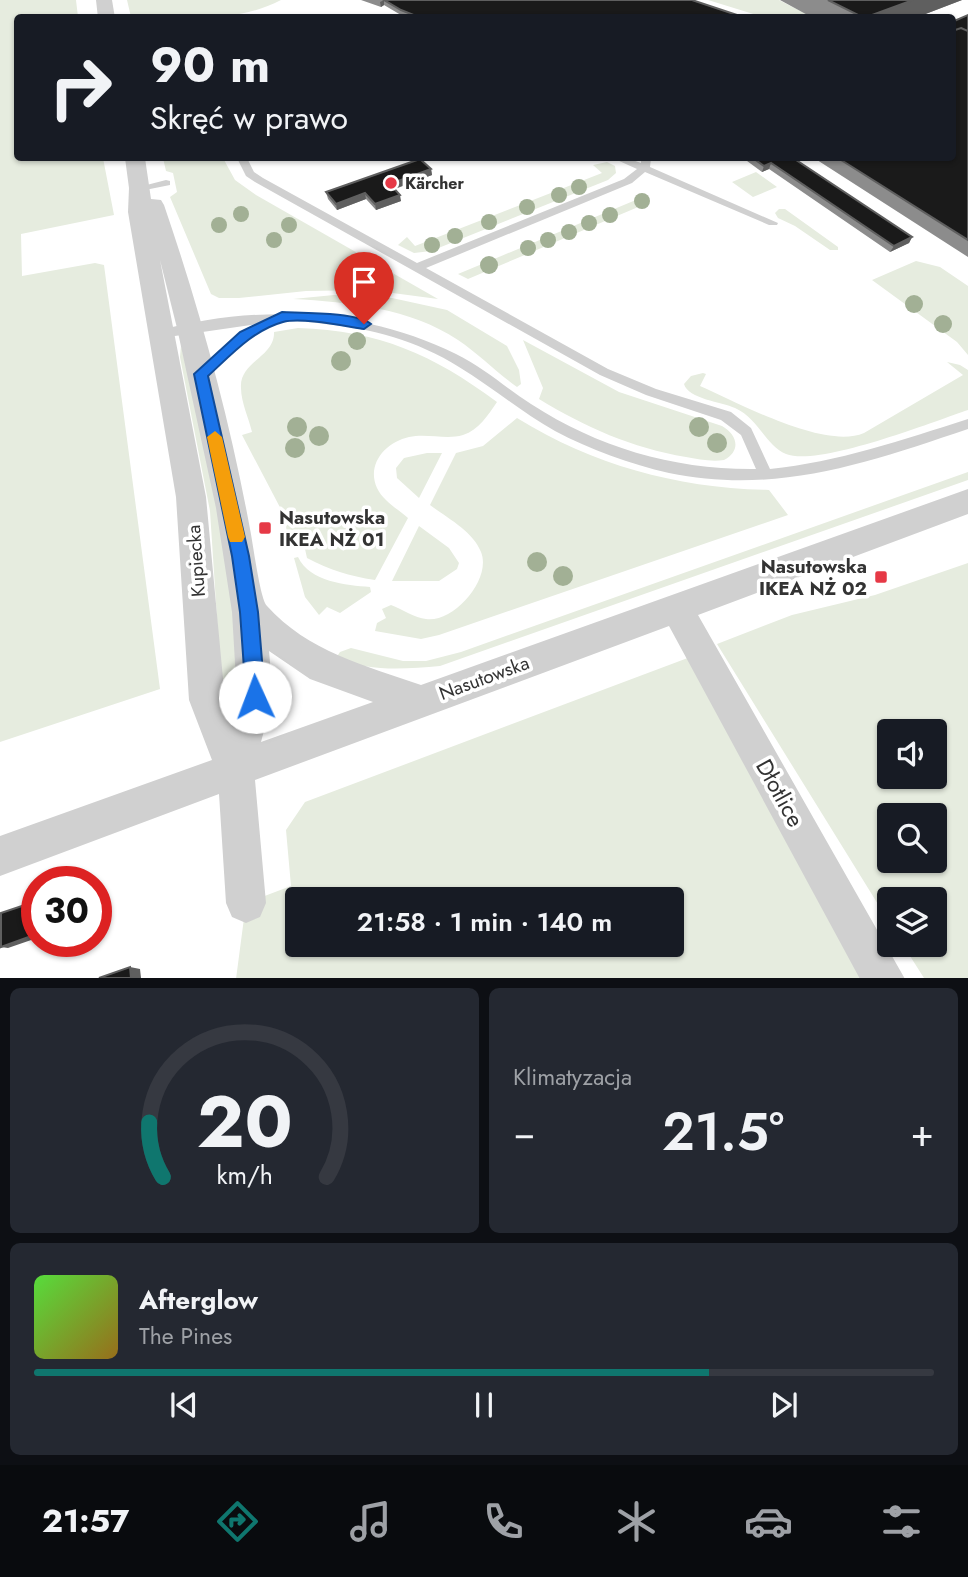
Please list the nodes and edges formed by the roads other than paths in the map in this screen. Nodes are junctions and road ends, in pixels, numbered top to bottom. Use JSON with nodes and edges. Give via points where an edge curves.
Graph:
{"nodes":[{"id":1,"x":137,"y":161,"type":"edge"},
{"id":2,"x":244,"y":161,"type":"edge"},
{"id":3,"x":646,"y":163,"type":"edge"},
{"id":4,"x":773,"y":223,"type":"dead end"},
{"id":5,"x":415,"y":268,"type":"junction"},
{"id":6,"x":282,"y":317,"type":"junction"},
{"id":7,"x":176,"y":331,"type":"junction"},
{"id":8,"x":201,"y":374,"type":"junction"},
{"id":9,"x":968,"y":424,"type":"edge"},
{"id":10,"x":766,"y":476,"type":"junction"},
{"id":11,"x":968,"y":501,"type":"edge"},
{"id":12,"x":676,"y":607,"type":"junction"},
{"id":13,"x":249,"y":612,"type":"junction"},
{"id":14,"x":421,"y":702,"type":"junction"},
{"id":15,"x":235,"y":771,"type":"junction"},
{"id":16,"x":0,"y":856,"type":"edge"},
{"id":17,"x":246,"y":903,"type":"dead end"},
{"id":18,"x":884,"y":978,"type":"edge"}],
"edges":[{"from":1,"to":7,"type":"street","name":"Kupiecka","via":[[153,185]]},
{"from":2,"to":5,"type":"lane","via":[[259,180]]},
{"from":3,"to":4,"type":"lane"},
{"from":3,"to":5,"type":"lane","via":[[628,181]]},
{"from":5,"to":10,"type":"lane","via":[[612,376],[726,416],[746,432]]},
{"from":6,"to":7,"type":"lane"},
{"from":6,"to":8,"type":"lane","via":[[245,335]]},
{"from":6,"to":10,"type":"lane","via":[[364,324],[425,344],[470,368],[546,420],[622,455],[691,471]]},
{"from":7,"to":8,"type":"street","name":"Kupiecka"},
{"from":7,"to":15,"type":"street","name":"Kupiecka","via":[[207,700]]},
{"from":8,"to":13,"type":"street","name":"Kupiecka"},
{"from":9,"to":10,"type":"lane","via":[[835,466]]},
{"from":11,"to":12,"type":"street","name":"Nasutowska"},
{"from":12,"to":14,"type":"street","name":"Nasutowska"},
{"from":12,"to":18,"type":"street","name":"Dłotlice"},
{"from":13,"to":14,"type":"street","via":[[322,667]]},
{"from":13,"to":15,"type":"street","name":"Kupiecka","via":[[255,697]]},
{"from":14,"to":15,"type":"street","name":"Nasutowska"},
{"from":15,"to":16,"type":"street","name":"Nasutowska"},
{"from":15,"to":17,"type":"street"}]}
